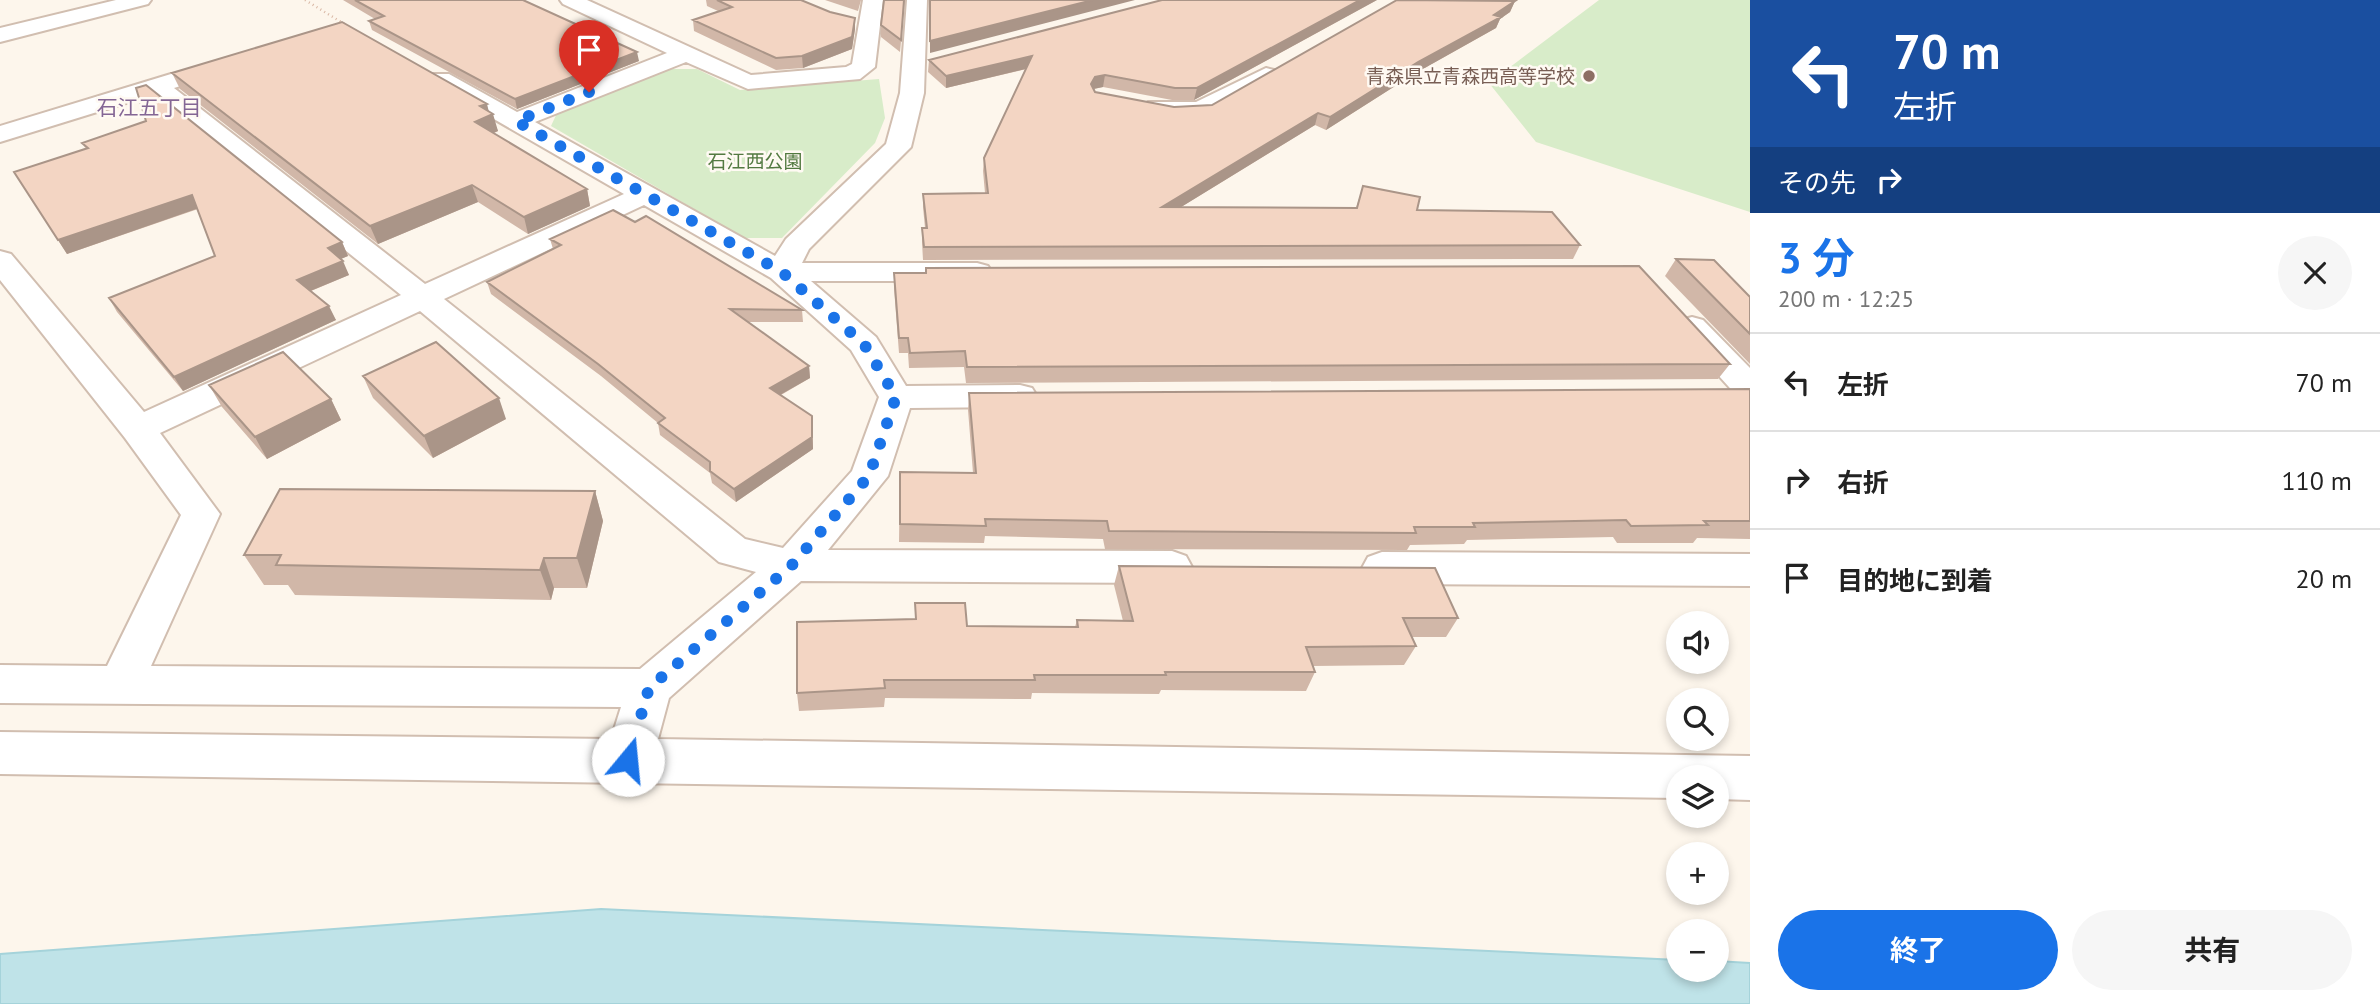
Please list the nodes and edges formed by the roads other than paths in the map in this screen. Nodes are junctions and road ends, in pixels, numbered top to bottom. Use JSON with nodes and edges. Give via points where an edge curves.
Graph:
{"nodes":[{"id":1,"x":141,"y":0,"type":"edge"},
{"id":2,"x":570,"y":0,"type":"edge"},
{"id":3,"x":917,"y":0,"type":"edge"},
{"id":4,"x":865,"y":14,"type":"edge"},
{"id":5,"x":0,"y":35,"type":"edge"},
{"id":6,"x":686,"y":54,"type":"junction"},
{"id":7,"x":1283,"y":65,"type":"edge"},
{"id":8,"x":421,"y":67,"type":"edge"},
{"id":9,"x":208,"y":71,"type":"edge"},
{"id":10,"x":156,"y":86,"type":"junction"},
{"id":11,"x":1138,"y":103,"type":"edge"},
{"id":12,"x":516,"y":121,"type":"junction"},
{"id":13,"x":0,"y":134,"type":"edge"},
{"id":14,"x":646,"y":194,"type":"junction"},
{"id":15,"x":0,"y":260,"type":"edge"},
{"id":16,"x":782,"y":272,"type":"junction"},
{"id":17,"x":1003,"y":272,"type":"edge"},
{"id":18,"x":422,"y":297,"type":"junction"},
{"id":19,"x":1676,"y":310,"type":"edge"},
{"id":20,"x":1750,"y":391,"type":"edge"},
{"id":21,"x":1708,"y":393,"type":"edge"},
{"id":22,"x":1050,"y":396,"type":"edge"},
{"id":23,"x":896,"y":397,"type":"junction"},
{"id":24,"x":138,"y":429,"type":"junction"},
{"id":25,"x":792,"y":565,"type":"junction"},
{"id":26,"x":1209,"y":567,"type":"edge"},
{"id":27,"x":1348,"y":568,"type":"edge"},
{"id":28,"x":1750,"y":570,"type":"edge"},
{"id":29,"x":121,"y":682,"type":"junction"},
{"id":30,"x":0,"y":684,"type":"edge"},
{"id":31,"x":649,"y":688,"type":"junction"},
{"id":32,"x":0,"y":753,"type":"edge"},
{"id":33,"x":628,"y":760,"type":"junction"},
{"id":34,"x":1666,"y":776,"type":"edge"},
{"id":35,"x":1729,"y":777,"type":"edge"},
{"id":36,"x":1750,"y":778,"type":"edge"}],
"edges":[{"from":1,"to":5,"type":"street"},
{"from":2,"to":6,"type":"street"},
{"from":3,"to":16,"type":"street","via":[[927,63],[898,146],[796,245]]},
{"from":4,"to":6,"type":"street","via":[[863,67],[852,74],[748,82]]},
{"from":6,"to":12,"type":"street"},
{"from":7,"to":11,"type":"street","via":[[1200,110]]},
{"from":8,"to":12,"type":"street"},
{"from":9,"to":10,"type":"street"},
{"from":10,"to":13,"type":"street"},
{"from":10,"to":18,"type":"street"},
{"from":12,"to":14,"type":"street"},
{"from":14,"to":16,"type":"street"},
{"from":14,"to":18,"type":"street"},
{"from":15,"to":24,"type":"street"},
{"from":16,"to":17,"type":"street"},
{"from":16,"to":23,"type":"street","via":[[864,344]]},
{"from":18,"to":24,"type":"street"},
{"from":18,"to":25,"type":"street","via":[[733,551]]},
{"from":19,"to":20,"type":"street"},
{"from":20,"to":21,"type":"street"},
{"from":22,"to":23,"type":"street"},
{"from":23,"to":25,"type":"street","via":[[869,476]]},
{"from":24,"to":29,"type":"street","via":[[201,514]]},
{"from":25,"to":26,"type":"street"},
{"from":25,"to":31,"type":"street"},
{"from":27,"to":28,"type":"street"},
{"from":29,"to":30,"type":"street"},
{"from":29,"to":31,"type":"street"},
{"from":31,"to":33,"type":"street"},
{"from":32,"to":33,"type":"street"},
{"from":33,"to":34,"type":"street"},
{"from":35,"to":36,"type":"street"}]}
